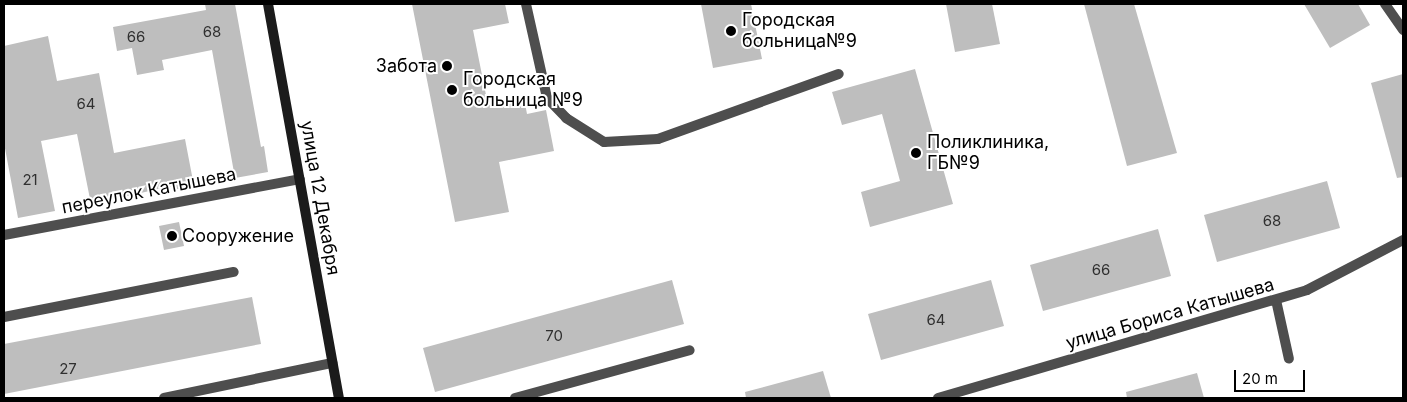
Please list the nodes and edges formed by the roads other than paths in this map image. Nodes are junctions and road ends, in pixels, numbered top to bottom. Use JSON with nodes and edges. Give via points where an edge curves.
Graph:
{"nodes":[{"id":1,"x":268,"y":4,"type":"edge"},
{"id":2,"x":526,"y":4,"type":"edge"},
{"id":3,"x":1385,"y":4,"type":"edge"},
{"id":4,"x":1403,"y":30,"type":"edge"},
{"id":5,"x":839,"y":74,"type":"dead end"},
{"id":6,"x":300,"y":179,"type":"junction"},
{"id":7,"x":4,"y":235,"type":"edge"},
{"id":8,"x":1403,"y":240,"type":"edge"},
{"id":9,"x":234,"y":272,"type":"dead end"},
{"id":10,"x":1276,"y":300,"type":"junction"},
{"id":11,"x":4,"y":317,"type":"edge"},
{"id":12,"x":690,"y":350,"type":"dead end"},
{"id":13,"x":1289,"y":359,"type":"dead end"},
{"id":14,"x":332,"y":363,"type":"junction"},
{"id":15,"x":536,"y":396,"type":"edge"},
{"id":16,"x":164,"y":398,"type":"edge"},
{"id":17,"x":339,"y":398,"type":"edge"},
{"id":18,"x":515,"y":398,"type":"edge"},
{"id":19,"x":938,"y":398,"type":"edge"}],
"edges":[{"from":1,"to":6,"type":"main road","name":"улица 12 Декабря"},
{"from":2,"to":5,"type":"street","via":[[547,98],[566,118],[604,142],[658,139]]},
{"from":3,"to":4,"type":"street"},
{"from":6,"to":7,"type":"street","name":"переулок Катышева"},
{"from":6,"to":14,"type":"main road","name":"улица 12 Декабря"},
{"from":8,"to":10,"type":"street","name":"улица Бориса Катышева","via":[[1307,290]]},
{"from":9,"to":11,"type":"street"},
{"from":10,"to":13,"type":"street"},
{"from":10,"to":19,"type":"street","name":"улица Бориса Катышева"},
{"from":12,"to":15,"type":"street"},
{"from":14,"to":16,"type":"street"},
{"from":14,"to":17,"type":"main road","name":"улица 12 Декабря"},
{"from":15,"to":18,"type":"street"}]}
